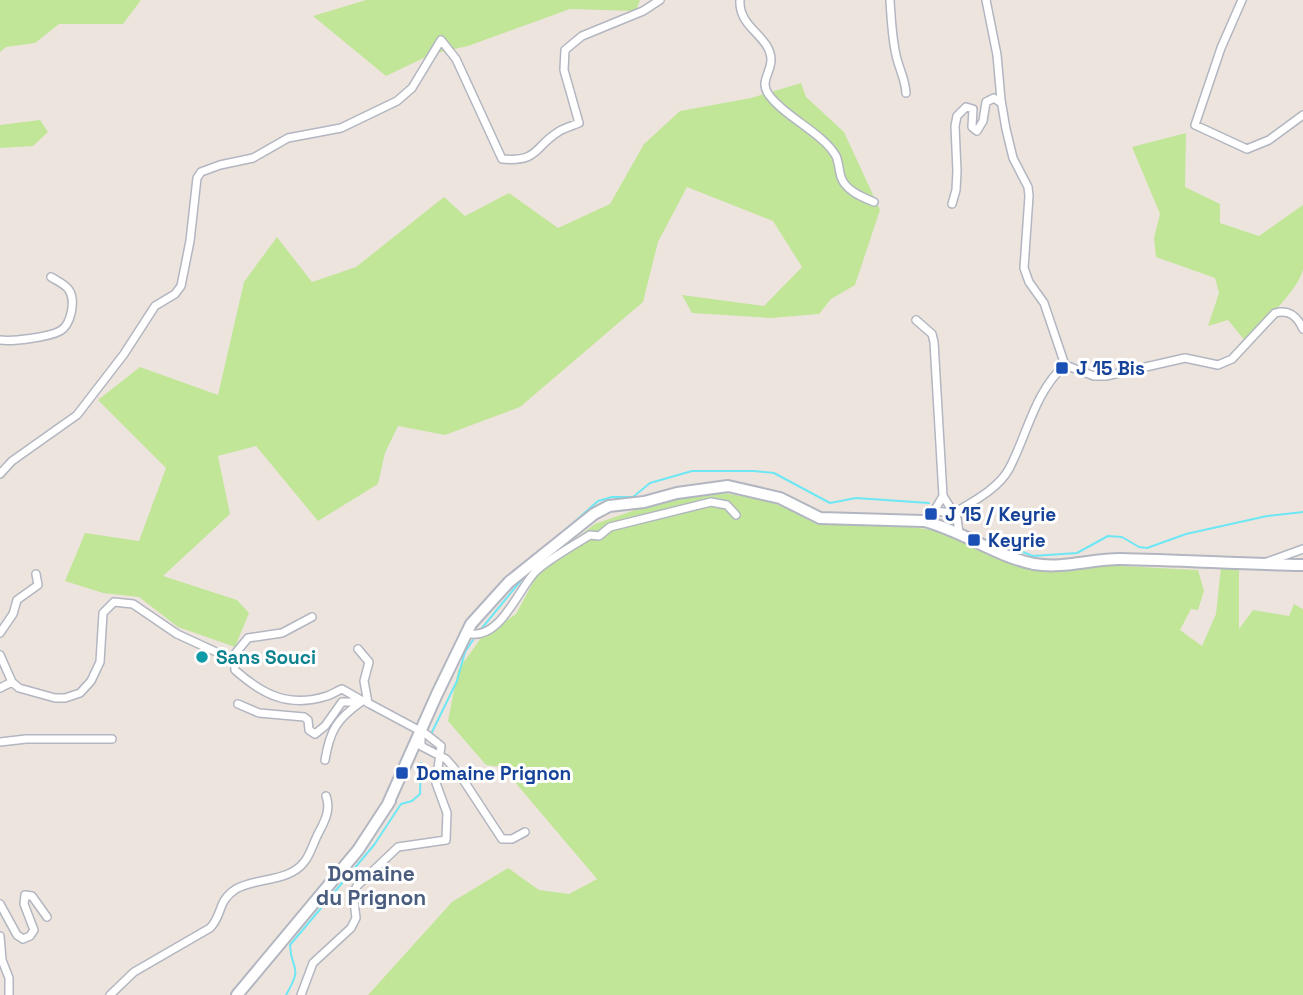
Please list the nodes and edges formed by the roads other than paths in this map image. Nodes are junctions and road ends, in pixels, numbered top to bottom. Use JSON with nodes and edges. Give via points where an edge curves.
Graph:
{"nodes":[{"id":1,"x":660,"y":0,"type":"edge"},
{"id":2,"x":740,"y":0,"type":"edge"},
{"id":3,"x":890,"y":0,"type":"edge"},
{"id":4,"x":986,"y":0,"type":"edge"},
{"id":5,"x":1242,"y":0,"type":"edge"},
{"id":6,"x":906,"y":93,"type":"dead end"},
{"id":7,"x":1002,"y":104,"type":"junction"},
{"id":8,"x":1303,"y":115,"type":"edge"},
{"id":9,"x":874,"y":202,"type":"dead end"},
{"id":10,"x":952,"y":204,"type":"dead end"},
{"id":11,"x":51,"y":277,"type":"dead end"},
{"id":12,"x":916,"y":320,"type":"dead end"},
{"id":13,"x":1303,"y":329,"type":"edge"},
{"id":14,"x":0,"y":340,"type":"edge"},
{"id":15,"x":1065,"y":365,"type":"junction"},
{"id":16,"x":0,"y":474,"type":"edge"},
{"id":17,"x":943,"y":496,"type":"junction"},
{"id":18,"x":934,"y":511,"type":"junction"},
{"id":19,"x":954,"y":513,"type":"junction"},
{"id":20,"x":736,"y":515,"type":"dead end"},
{"id":21,"x":924,"y":521,"type":"junction"},
{"id":22,"x":959,"y":533,"type":"junction"},
{"id":23,"x":1300,"y":550,"type":"edge"},
{"id":24,"x":1284,"y":561,"type":"junction"},
{"id":25,"x":1303,"y":565,"type":"edge"},
{"id":26,"x":534,"y":566,"type":"junction"},
{"id":27,"x":36,"y":574,"type":"dead end"},
{"id":28,"x":312,"y":617,"type":"dead end"},
{"id":29,"x":0,"y":633,"type":"edge"},
{"id":30,"x":465,"y":633,"type":"junction"},
{"id":31,"x":358,"y":649,"type":"dead end"},
{"id":32,"x":214,"y":652,"type":"dead end"},
{"id":33,"x":0,"y":655,"type":"edge"},
{"id":34,"x":12,"y":682,"type":"junction"},
{"id":35,"x":0,"y":688,"type":"edge"},
{"id":36,"x":364,"y":702,"type":"junction"},
{"id":37,"x":238,"y":704,"type":"dead end"},
{"id":38,"x":426,"y":734,"type":"junction"},
{"id":39,"x":113,"y":739,"type":"dead end"},
{"id":40,"x":0,"y":742,"type":"edge"},
{"id":41,"x":424,"y":747,"type":"junction"},
{"id":42,"x":440,"y":757,"type":"junction"},
{"id":43,"x":325,"y":760,"type":"dead end"},
{"id":44,"x":326,"y":796,"type":"dead end"},
{"id":45,"x":387,"y":806,"type":"junction"},
{"id":46,"x":525,"y":832,"type":"dead end"},
{"id":47,"x":0,"y":904,"type":"edge"},
{"id":48,"x":47,"y":917,"type":"dead end"},
{"id":49,"x":0,"y":936,"type":"edge"},
{"id":50,"x":9,"y":995,"type":"edge"},
{"id":51,"x":110,"y":995,"type":"edge"},
{"id":52,"x":237,"y":995,"type":"edge"},
{"id":53,"x":300,"y":995,"type":"edge"}],
"edges":[{"from":1,"to":16,"type":"street","via":[[582,36],[565,50],[564,70],[579,123],[556,133],[537,153],[519,160],[502,159],[456,59],[441,40],[412,88],[397,101],[341,128],[288,138],[253,158],[201,172],[181,286],[155,306],[77,415]]},
{"from":2,"to":9,"type":"street","via":[[745,20],[770,51],[771,65],[764,81],[769,95],[836,156],[846,187]]},
{"from":3,"to":6,"type":"street"},
{"from":4,"to":7,"type":"street"},
{"from":5,"to":8,"type":"street","via":[[1195,125],[1247,149]]},
{"from":7,"to":10,"type":"street","via":[[994,98],[986,102],[977,131],[972,127],[973,109],[966,107],[957,116],[957,181]]},
{"from":7,"to":15,"type":"street","via":[[1013,158],[1028,187],[1024,268],[1044,303]]},
{"from":11,"to":14,"type":"street","via":[[71,294],[68,324],[53,333]]},
{"from":12,"to":17,"type":"street","via":[[932,334],[934,342]]},
{"from":13,"to":15,"type":"street","via":[[1295,315],[1275,313],[1232,359],[1219,365],[1185,358],[1106,376]]},
{"from":15,"to":19,"type":"street","via":[[1053,376],[1008,471]]},
{"from":17,"to":18,"type":"street"},
{"from":17,"to":19,"type":"street"},
{"from":18,"to":19,"type":"street"},
{"from":18,"to":21,"type":"street"},
{"from":19,"to":22,"type":"street"},
{"from":20,"to":26,"type":"street","via":[[727,505],[711,502],[610,527]]},
{"from":21,"to":22,"type":"main road"},
{"from":21,"to":26,"type":"main road","via":[[820,518],[780,498],[741,487],[715,486],[601,509]]},
{"from":22,"to":24,"type":"main road","via":[[999,553],[1044,565],[1118,559],[1261,565]]},
{"from":23,"to":24,"type":"street"},
{"from":24,"to":25,"type":"main road"},
{"from":26,"to":30,"type":"main road","via":[[492,598]]},
{"from":26,"to":30,"type":"street","via":[[500,622],[488,631]]},
{"from":27,"to":29,"type":"street","via":[[38,585],[17,600]]},
{"from":28,"to":36,"type":"street","via":[[282,633],[248,639],[234,655],[235,670],[277,698],[325,697],[342,689]]},
{"from":30,"to":38,"type":"main road"},
{"from":31,"to":36,"type":"street","via":[[369,662]]},
{"from":32,"to":34,"type":"street","via":[[133,604],[114,602],[103,613],[100,662],[80,693],[55,698]]},
{"from":33,"to":34,"type":"street"},
{"from":34,"to":35,"type":"street"},
{"from":36,"to":37,"type":"street","via":[[342,702],[315,734],[304,717],[259,713]]},
{"from":36,"to":38,"type":"street"},
{"from":36,"to":43,"type":"street","via":[[343,715],[328,742]]},
{"from":38,"to":41,"type":"main road"},
{"from":38,"to":42,"type":"street","via":[[441,746]]},
{"from":38,"to":45,"type":"main road"},
{"from":39,"to":40,"type":"street"},
{"from":41,"to":42,"type":"street"},
{"from":41,"to":45,"type":"main road"},
{"from":42,"to":46,"type":"street","via":[[460,775],[502,839]]},
{"from":42,"to":53,"type":"street","via":[[436,783],[447,814],[446,840],[398,847],[357,886],[353,893],[356,918],[351,928],[313,963]]},
{"from":44,"to":51,"type":"street","via":[[327,813],[305,861],[287,874],[238,888],[224,898],[210,928],[134,972]]},
{"from":45,"to":52,"type":"main road","via":[[358,850]]},
{"from":47,"to":48,"type":"street","via":[[23,939],[34,930],[25,895],[32,895]]},
{"from":49,"to":50,"type":"street"}]}
